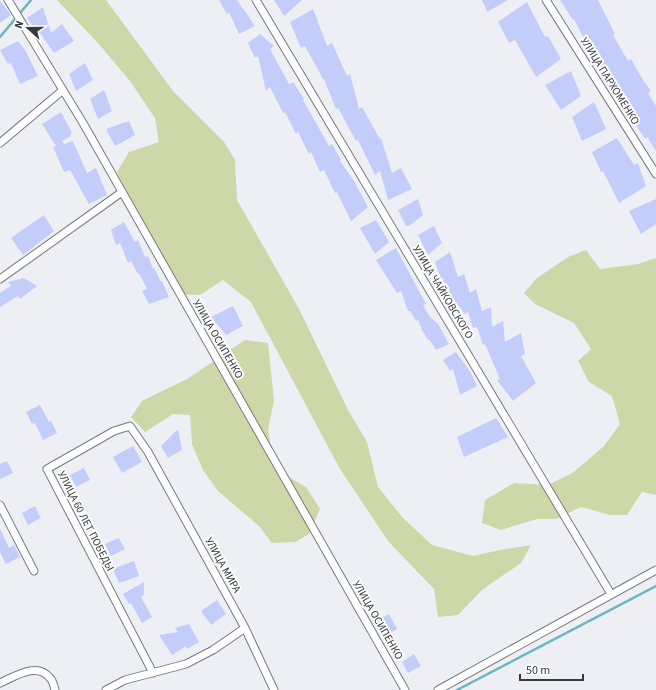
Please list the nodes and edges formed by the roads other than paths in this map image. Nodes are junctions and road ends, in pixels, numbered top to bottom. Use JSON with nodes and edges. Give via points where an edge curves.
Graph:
{"nodes":[{"id":1,"x":8,"y":0,"type":"edge"},
{"id":2,"x":256,"y":0,"type":"edge"},
{"id":3,"x":546,"y":0,"type":"edge"},
{"id":4,"x":63,"y":90,"type":"junction"},
{"id":5,"x":0,"y":143,"type":"edge"},
{"id":6,"x":656,"y":174,"type":"edge"},
{"id":7,"x":122,"y":192,"type":"junction"},
{"id":8,"x":0,"y":279,"type":"edge"},
{"id":9,"x":148,"y":452,"type":"joint"},
{"id":10,"x":0,"y":505,"type":"edge"},
{"id":11,"x":656,"y":570,"type":"edge"},
{"id":12,"x":34,"y":571,"type":"dead end"},
{"id":13,"x":611,"y":594,"type":"junction"},
{"id":14,"x":245,"y":628,"type":"junction"},
{"id":15,"x":153,"y":673,"type":"junction"},
{"id":16,"x":0,"y":683,"type":"edge"},
{"id":17,"x":55,"y":690,"type":"edge"},
{"id":18,"x":106,"y":690,"type":"edge"},
{"id":19,"x":274,"y":690,"type":"edge"},
{"id":20,"x":405,"y":690,"type":"edge"},
{"id":21,"x":438,"y":690,"type":"edge"}],
"edges":[{"from":1,"to":4,"type":"street","name":"УЛИЦА ОСИПЕНКО"},
{"from":2,"to":13,"type":"street","name":"УЛИЦА ЧАЙКОВСКОГО"},
{"from":3,"to":6,"type":"street","name":"УЛИЦА ПАРХОМЕНКО"},
{"from":4,"to":5,"type":"street"},
{"from":4,"to":7,"type":"street","name":"УЛИЦА ОСИПЕНКО"},
{"from":7,"to":8,"type":"street"},
{"from":7,"to":20,"type":"street","name":"УЛИЦА ОСИПЕНКО"},
{"from":9,"to":14,"type":"street","name":"УЛИЦА МИРА"},
{"from":9,"to":15,"type":"street","name":"УЛИЦА 60 ЛЕТ ПОБЕДЫ","via":[[130,426],[114,431],[47,469]]},
{"from":10,"to":12,"type":"street"},
{"from":11,"to":13,"type":"street"},
{"from":13,"to":21,"type":"street"},
{"from":14,"to":15,"type":"street","via":[[213,650],[186,664]]},
{"from":14,"to":19,"type":"street","name":"УЛИЦА МИРА"},
{"from":15,"to":18,"type":"street","via":[[125,680]]},
{"from":16,"to":17,"type":"street","via":[[35,670],[45,673],[51,679]]}]}
